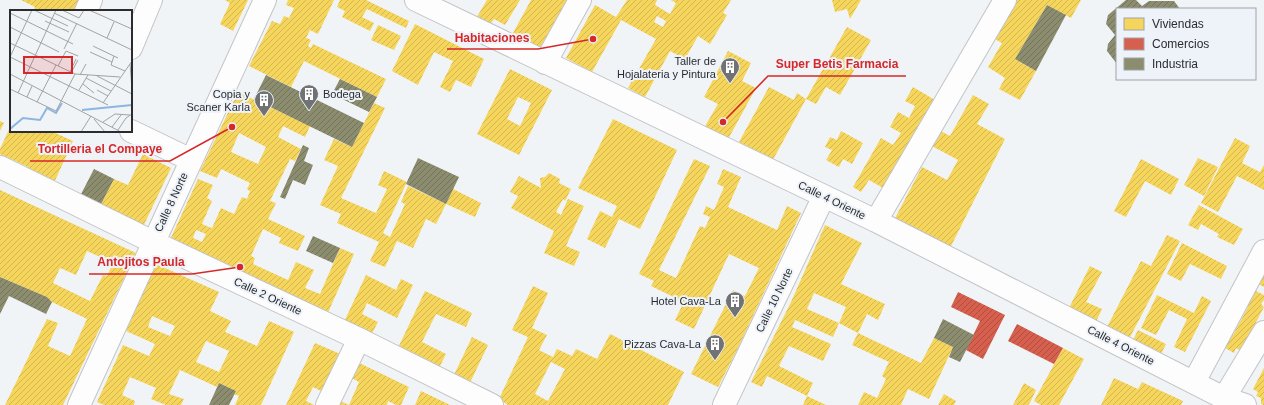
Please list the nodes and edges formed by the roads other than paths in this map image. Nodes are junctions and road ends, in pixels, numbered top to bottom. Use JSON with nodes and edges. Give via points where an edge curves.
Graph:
{"nodes":[{"id":1,"x":91,"y":0,"type":"edge"},
{"id":2,"x":151,"y":0,"type":"edge"},
{"id":3,"x":265,"y":0,"type":"edge"},
{"id":4,"x":416,"y":0,"type":"edge"},
{"id":5,"x":580,"y":0,"type":"edge"},
{"id":6,"x":1005,"y":0,"type":"edge"},
{"id":7,"x":86,"y":10,"type":"edge"},
{"id":8,"x":132,"y":46,"type":"edge"},
{"id":9,"x":545,"y":63,"type":"junction"},
{"id":10,"x":132,"y":131,"type":"edge"},
{"id":11,"x":191,"y":160,"type":"junction"},
{"id":12,"x":0,"y":167,"type":"edge"},
{"id":13,"x":824,"y":196,"type":"junction"},
{"id":14,"x":876,"y":221,"type":"junction"},
{"id":15,"x":153,"y":242,"type":"junction"},
{"id":16,"x":1264,"y":251,"type":"edge"},
{"id":17,"x":1264,"y":332,"type":"edge"},
{"id":18,"x":359,"y":338,"type":"junction"},
{"id":19,"x":1194,"y":382,"type":"junction"},
{"id":20,"x":1224,"y":398,"type":"junction"},
{"id":21,"x":479,"y":402,"type":"edge"},
{"id":22,"x":79,"y":405,"type":"edge"},
{"id":23,"x":327,"y":405,"type":"edge"},
{"id":24,"x":724,"y":405,"type":"edge"},
{"id":25,"x":1245,"y":405,"type":"edge"}],
"edges":[{"from":1,"to":7,"type":"street"},
{"from":2,"to":8,"type":"street"},
{"from":3,"to":11,"type":"street","name":"Calle 8 Norte"},
{"from":4,"to":9,"type":"street","name":"Calle 4 Oriente"},
{"from":5,"to":9,"type":"street"},
{"from":6,"to":14,"type":"street"},
{"from":9,"to":13,"type":"street","name":"Calle 4 Oriente"},
{"from":10,"to":11,"type":"street"},
{"from":11,"to":15,"type":"street","name":"Calle 8 Norte"},
{"from":12,"to":15,"type":"street","name":"Calle 2 Oriente"},
{"from":13,"to":14,"type":"street","name":"Calle 4 Oriente"},
{"from":13,"to":24,"type":"street","name":"Calle 10 Norte"},
{"from":14,"to":19,"type":"street","name":"Calle 4 Oriente"},
{"from":15,"to":18,"type":"street","name":"Calle 2 Oriente"},
{"from":15,"to":22,"type":"street","name":"Calle 8 Norte"},
{"from":16,"to":19,"type":"street"},
{"from":17,"to":20,"type":"street"},
{"from":18,"to":21,"type":"street","name":"Calle 2 Oriente"},
{"from":18,"to":23,"type":"street"},
{"from":19,"to":20,"type":"street","name":"Calle 4 Oriente"},
{"from":20,"to":25,"type":"street","name":"Calle 4 Oriente"}]}
